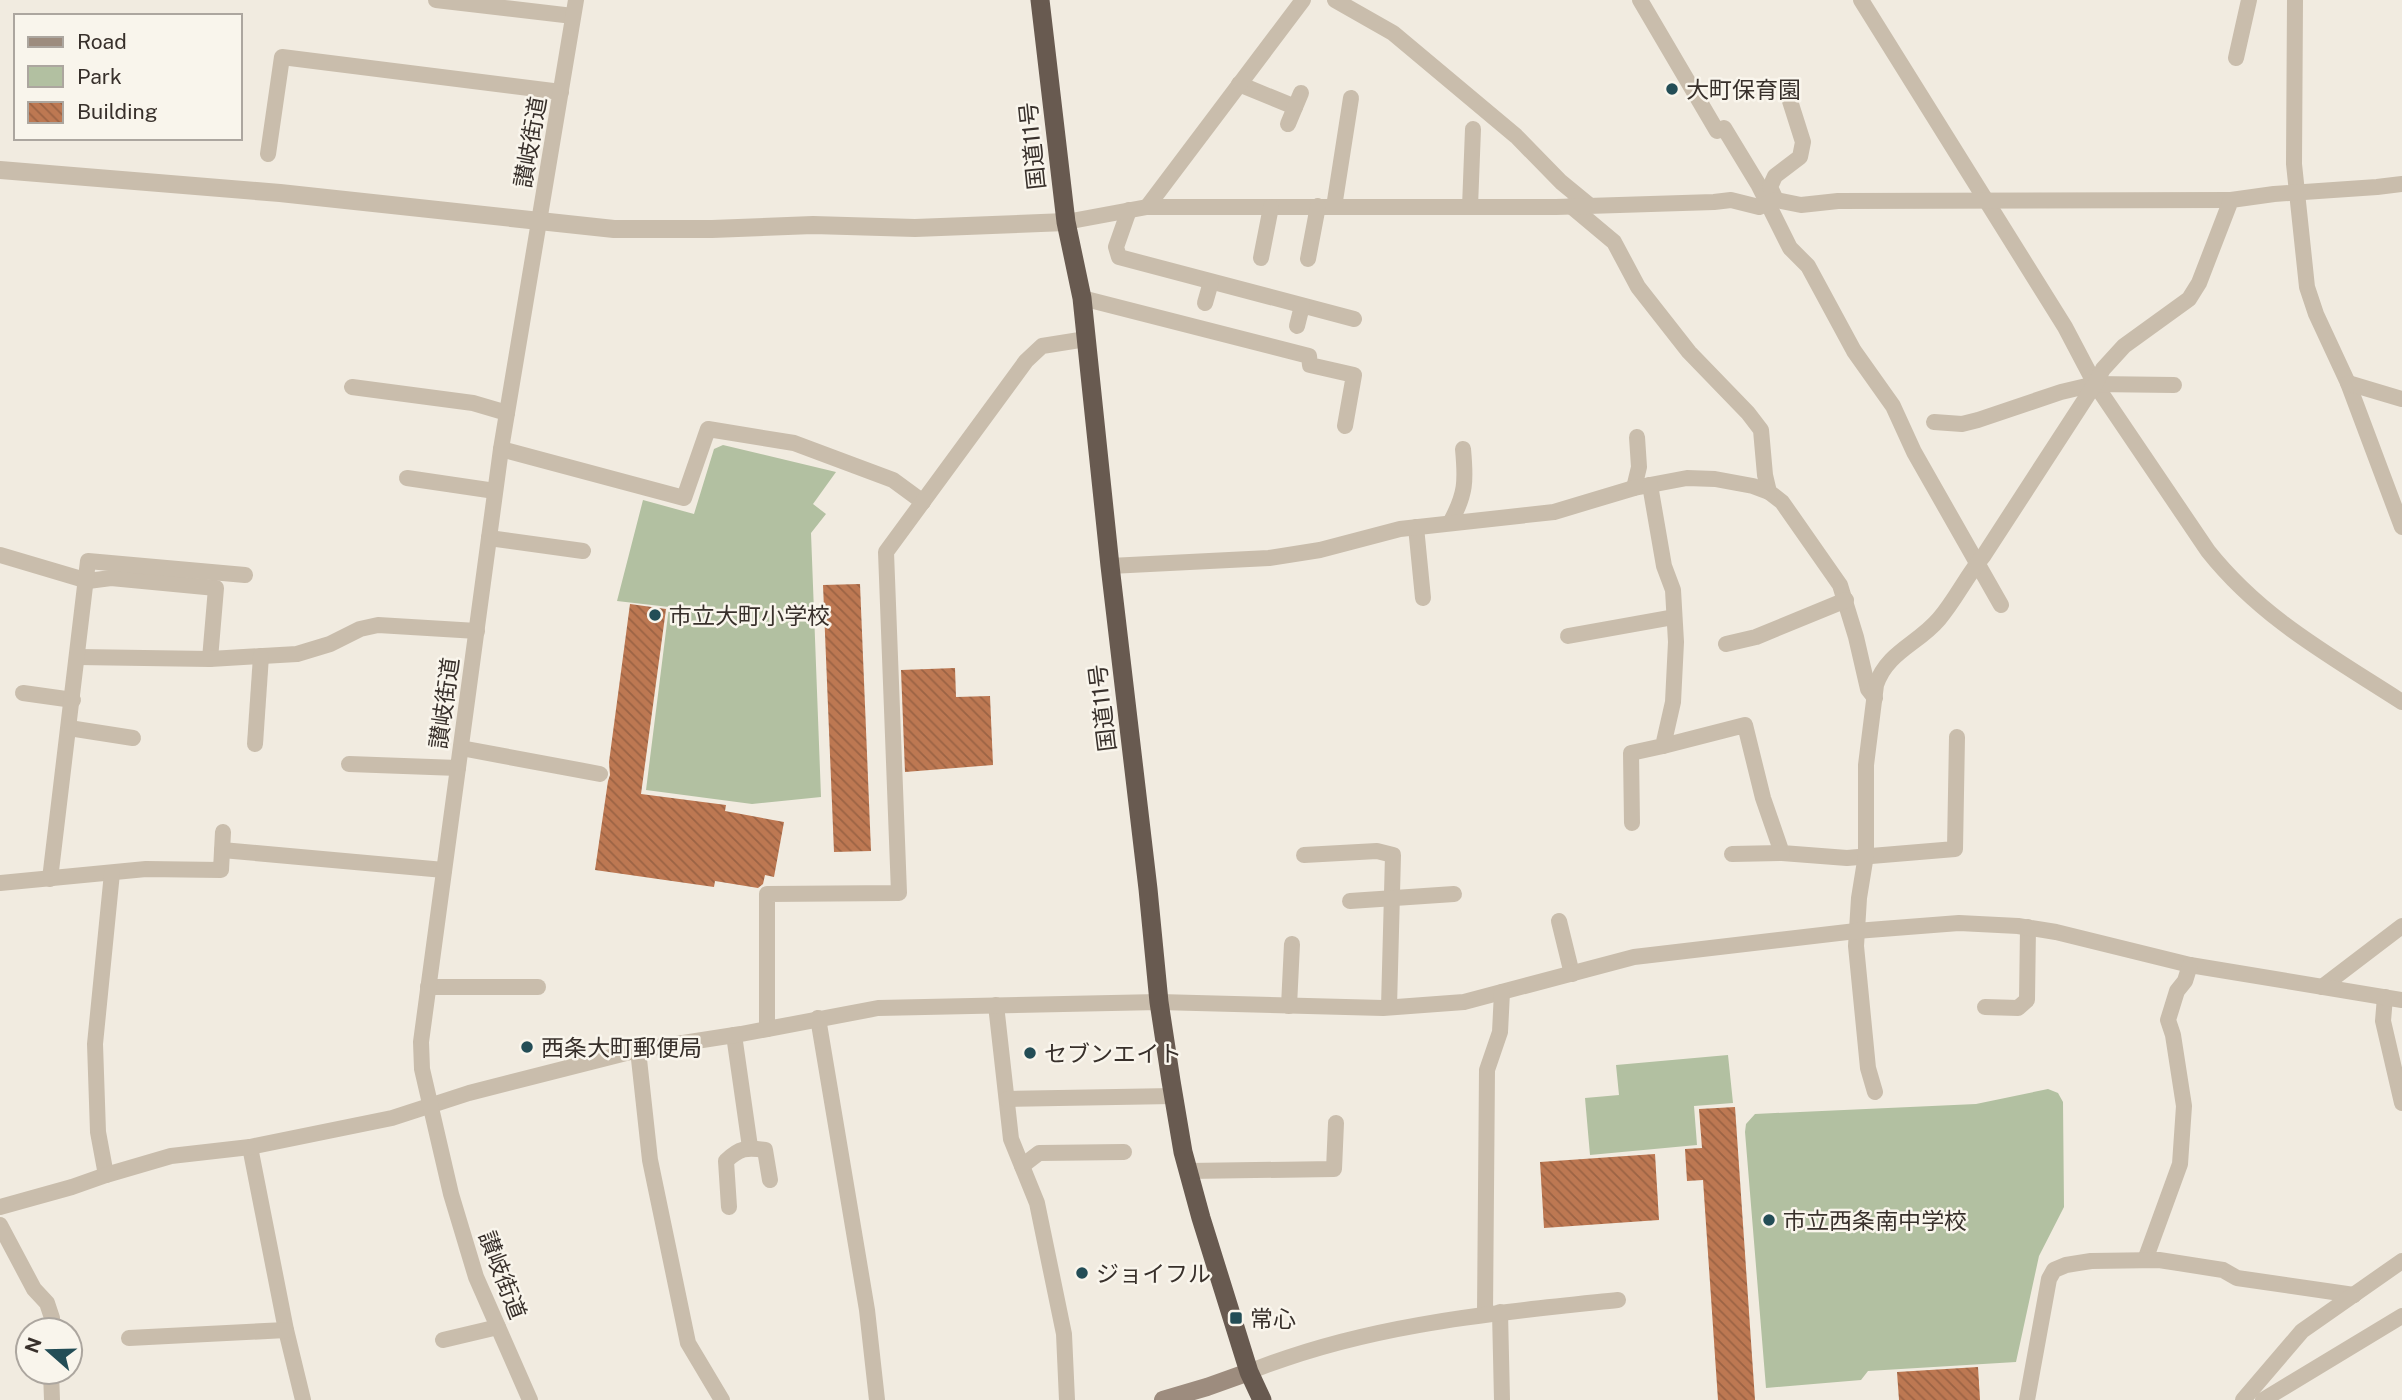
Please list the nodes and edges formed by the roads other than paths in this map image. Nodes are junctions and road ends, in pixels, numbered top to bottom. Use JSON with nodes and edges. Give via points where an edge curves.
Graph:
{"nodes":[{"id":1,"x":436,"y":0,"type":"edge"},
{"id":2,"x":1040,"y":0,"type":"edge"},
{"id":3,"x":1303,"y":0,"type":"edge"},
{"id":4,"x":1335,"y":0,"type":"edge"},
{"id":5,"x":1640,"y":0,"type":"edge"},
{"id":6,"x":1861,"y":0,"type":"edge"},
{"id":7,"x":2249,"y":0,"type":"edge"},
{"id":8,"x":2295,"y":0,"type":"edge"},
{"id":9,"x":575,"y":8,"type":"edge"},
{"id":10,"x":2236,"y":58,"type":"dead end"},
{"id":11,"x":1239,"y":84,"type":"junction"},
{"id":12,"x":561,"y":92,"type":"junction"},
{"id":13,"x":1351,"y":98,"type":"dead end"},
{"id":14,"x":1790,"y":102,"type":"dead end"},
{"id":15,"x":1288,"y":124,"type":"dead end"},
{"id":16,"x":1473,"y":129,"type":"dead end"},
{"id":17,"x":268,"y":154,"type":"dead end"},
{"id":18,"x":0,"y":170,"type":"edge"},
{"id":19,"x":2402,"y":184,"type":"edge"},
{"id":20,"x":2296,"y":192,"type":"junction"},
{"id":21,"x":2231,"y":200,"type":"junction"},
{"id":22,"x":1772,"y":202,"type":"junction"},
{"id":23,"x":1986,"y":202,"type":"junction"},
{"id":24,"x":1588,"y":205,"type":"junction"},
{"id":25,"x":1147,"y":206,"type":"junction"},
{"id":26,"x":1271,"y":206,"type":"junction"},
{"id":27,"x":1326,"y":206,"type":"junction"},
{"id":28,"x":1571,"y":206,"type":"junction"},
{"id":29,"x":1470,"y":207,"type":"junction"},
{"id":30,"x":1129,"y":210,"type":"junction"},
{"id":31,"x":539,"y":222,"type":"junction"},
{"id":32,"x":1066,"y":222,"type":"junction"},
{"id":33,"x":1261,"y":258,"type":"dead end"},
{"id":34,"x":1308,"y":259,"type":"dead end"},
{"id":35,"x":1211,"y":282,"type":"junction"},
{"id":36,"x":1082,"y":298,"type":"junction"},
{"id":37,"x":1205,"y":303,"type":"dead end"},
{"id":38,"x":1302,"y":306,"type":"junction"},
{"id":39,"x":1354,"y":319,"type":"dead end"},
{"id":40,"x":1297,"y":326,"type":"dead end"},
{"id":41,"x":1086,"y":339,"type":"junction"},
{"id":42,"x":2348,"y":383,"type":"junction"},
{"id":43,"x":2095,"y":384,"type":"junction"},
{"id":44,"x":2174,"y":384,"type":"dead end"},
{"id":45,"x":352,"y":387,"type":"dead end"},
{"id":46,"x":2402,"y":399,"type":"edge"},
{"id":47,"x":507,"y":413,"type":"junction"},
{"id":48,"x":1934,"y":422,"type":"dead end"},
{"id":49,"x":1345,"y":426,"type":"dead end"},
{"id":50,"x":1637,"y":438,"type":"dead end"},
{"id":51,"x":501,"y":449,"type":"junction"},
{"id":52,"x":1463,"y":449,"type":"dead end"},
{"id":53,"x":407,"y":478,"type":"dead end"},
{"id":54,"x":1642,"y":486,"type":"junction"},
{"id":55,"x":495,"y":491,"type":"junction"},
{"id":56,"x":1769,"y":492,"type":"junction"},
{"id":57,"x":923,"y":502,"type":"junction"},
{"id":58,"x":1450,"y":523,"type":"junction"},
{"id":59,"x":1416,"y":527,"type":"junction"},
{"id":60,"x":2402,"y":527,"type":"edge"},
{"id":61,"x":489,"y":538,"type":"junction"},
{"id":62,"x":583,"y":551,"type":"dead end"},
{"id":63,"x":0,"y":555,"type":"edge"},
{"id":64,"x":1978,"y":562,"type":"junction"},
{"id":65,"x":1110,"y":566,"type":"junction"},
{"id":66,"x":245,"y":575,"type":"dead end"},
{"id":67,"x":88,"y":581,"type":"junction"},
{"id":68,"x":1423,"y":598,"type":"dead end"},
{"id":69,"x":1846,"y":600,"type":"junction"},
{"id":70,"x":2001,"y":605,"type":"dead end"},
{"id":71,"x":1674,"y":617,"type":"junction"},
{"id":72,"x":477,"y":631,"type":"junction"},
{"id":73,"x":1568,"y":636,"type":"dead end"},
{"id":74,"x":1726,"y":643,"type":"dead end"},
{"id":75,"x":261,"y":656,"type":"junction"},
{"id":76,"x":78,"y":657,"type":"junction"},
{"id":77,"x":210,"y":659,"type":"junction"},
{"id":78,"x":23,"y":693,"type":"dead end"},
{"id":79,"x":1875,"y":698,"type":"junction"},
{"id":80,"x":73,"y":700,"type":"junction"},
{"id":81,"x":2402,"y":702,"type":"edge"},
{"id":82,"x":69,"y":728,"type":"junction"},
{"id":83,"x":1957,"y":737,"type":"dead end"},
{"id":84,"x":133,"y":738,"type":"dead end"},
{"id":85,"x":255,"y":744,"type":"dead end"},
{"id":86,"x":1663,"y":747,"type":"junction"},
{"id":87,"x":461,"y":748,"type":"junction"},
{"id":88,"x":349,"y":764,"type":"dead end"},
{"id":89,"x":458,"y":768,"type":"junction"},
{"id":90,"x":600,"y":774,"type":"dead end"},
{"id":91,"x":1633,"y":823,"type":"dead end"},
{"id":92,"x":223,"y":832,"type":"dead end"},
{"id":93,"x":222,"y":850,"type":"junction"},
{"id":94,"x":1782,"y":853,"type":"junction"},
{"id":95,"x":1732,"y":854,"type":"dead end"},
{"id":96,"x":1304,"y":855,"type":"dead end"},
{"id":97,"x":1866,"y":855,"type":"junction"},
{"id":98,"x":444,"y":870,"type":"junction"},
{"id":99,"x":112,"y":873,"type":"junction"},
{"id":100,"x":50,"y":879,"type":"junction"},
{"id":101,"x":0,"y":883,"type":"edge"},
{"id":102,"x":1454,"y":894,"type":"dead end"},
{"id":103,"x":1392,"y":899,"type":"junction"},
{"id":104,"x":1350,"y":901,"type":"dead end"},
{"id":105,"x":1559,"y":921,"type":"dead end"},
{"id":106,"x":2402,"y":926,"type":"edge"},
{"id":107,"x":2028,"y":927,"type":"junction"},
{"id":108,"x":1856,"y":932,"type":"junction"},
{"id":109,"x":1292,"y":944,"type":"dead end"},
{"id":110,"x":2190,"y":965,"type":"junction"},
{"id":111,"x":1572,"y":974,"type":"junction"},
{"id":112,"x":428,"y":987,"type":"junction"},
{"id":113,"x":538,"y":987,"type":"dead end"},
{"id":114,"x":2322,"y":987,"type":"junction"},
{"id":115,"x":1502,"y":992,"type":"junction"},
{"id":116,"x":2385,"y":997,"type":"junction"},
{"id":117,"x":2402,"y":1000,"type":"edge"},
{"id":118,"x":1158,"y":1002,"type":"junction"},
{"id":119,"x":996,"y":1005,"type":"junction"},
{"id":120,"x":1289,"y":1006,"type":"junction"},
{"id":121,"x":1389,"y":1007,"type":"junction"},
{"id":122,"x":1985,"y":1007,"type":"dead end"},
{"id":123,"x":818,"y":1018,"type":"junction"},
{"id":124,"x":766,"y":1029,"type":"junction"},
{"id":125,"x":734,"y":1035,"type":"junction"},
{"id":126,"x":638,"y":1050,"type":"junction"},
{"id":127,"x":1875,"y":1092,"type":"dead end"},
{"id":128,"x":1173,"y":1096,"type":"junction"},
{"id":129,"x":1007,"y":1099,"type":"junction"},
{"id":130,"x":2402,"y":1103,"type":"edge"},
{"id":131,"x":430,"y":1105,"type":"junction"},
{"id":132,"x":1336,"y":1123,"type":"dead end"},
{"id":133,"x":250,"y":1147,"type":"junction"},
{"id":134,"x":750,"y":1147,"type":"junction"},
{"id":135,"x":1124,"y":1152,"type":"dead end"},
{"id":136,"x":1022,"y":1166,"type":"junction"},
{"id":137,"x":1188,"y":1171,"type":"junction"},
{"id":138,"x":106,"y":1175,"type":"junction"},
{"id":139,"x":770,"y":1180,"type":"dead end"},
{"id":140,"x":729,"y":1208,"type":"dead end"},
{"id":141,"x":2,"y":1209,"type":"edge"},
{"id":142,"x":0,"y":1225,"type":"edge"},
{"id":143,"x":2402,"y":1248,"type":"edge"},
{"id":144,"x":2145,"y":1260,"type":"junction"},
{"id":145,"x":2402,"y":1261,"type":"edge"},
{"id":146,"x":2354,"y":1295,"type":"junction"},
{"id":147,"x":1618,"y":1300,"type":"dead end"},
{"id":148,"x":1493,"y":1312,"type":"junction"},
{"id":149,"x":51,"y":1316,"type":"edge"},
{"id":150,"x":2402,"y":1316,"type":"edge"},
{"id":151,"x":498,"y":1327,"type":"junction"},
{"id":152,"x":286,"y":1331,"type":"junction"},
{"id":153,"x":129,"y":1338,"type":"dead end"},
{"id":154,"x":443,"y":1340,"type":"dead end"},
{"id":155,"x":1249,"y":1372,"type":"junction"},
{"id":156,"x":303,"y":1400,"type":"edge"},
{"id":157,"x":530,"y":1400,"type":"edge"},
{"id":158,"x":722,"y":1400,"type":"edge"},
{"id":159,"x":877,"y":1400,"type":"edge"},
{"id":160,"x":1067,"y":1400,"type":"edge"},
{"id":161,"x":1163,"y":1400,"type":"edge"},
{"id":162,"x":1262,"y":1400,"type":"edge"},
{"id":163,"x":1502,"y":1400,"type":"edge"},
{"id":164,"x":2026,"y":1400,"type":"edge"},
{"id":165,"x":2243,"y":1400,"type":"edge"},
{"id":166,"x":2263,"y":1400,"type":"edge"}],
"edges":[{"from":1,"to":9,"type":"street"},
{"from":2,"to":32,"type":"highway","name":"国道11号"},
{"from":3,"to":11,"type":"street"},
{"from":4,"to":24,"type":"street","via":[[1393,33],[1516,136]]},
{"from":5,"to":22,"type":"street","via":[[1717,131],[1724,128]]},
{"from":6,"to":23,"type":"street"},
{"from":7,"to":10,"type":"street"},
{"from":8,"to":20,"type":"street"},
{"from":9,"to":12,"type":"street","name":"讃岐街道"},
{"from":11,"to":15,"type":"street","via":[[1298,100]]},
{"from":11,"to":25,"type":"street"},
{"from":12,"to":17,"type":"street","via":[[282,57]]},
{"from":12,"to":31,"type":"street","name":"讃岐街道"},
{"from":13,"to":27,"type":"street"},
{"from":14,"to":22,"type":"street","via":[[1803,142],[1800,157],[1775,176],[1770,187]]},
{"from":16,"to":29,"type":"street"},
{"from":18,"to":31,"type":"street","via":[[243,189]]},
{"from":19,"to":20,"type":"street"},
{"from":20,"to":21,"type":"street"},
{"from":20,"to":42,"type":"street","via":[[2307,287]]},
{"from":21,"to":23,"type":"street"},
{"from":21,"to":43,"type":"street","via":[[2189,299],[2124,346]]},
{"from":22,"to":23,"type":"street"},
{"from":22,"to":24,"type":"street","via":[[1759,207],[1731,200]]},
{"from":22,"to":64,"type":"street","via":[[1790,248],[1808,266],[1854,351],[1893,406],[1914,452]]},
{"from":23,"to":43,"type":"street","via":[[2065,327]]},
{"from":24,"to":28,"type":"street"},
{"from":25,"to":26,"type":"street"},
{"from":25,"to":30,"type":"street"},
{"from":26,"to":27,"type":"street"},
{"from":26,"to":33,"type":"street"},
{"from":27,"to":29,"type":"street"},
{"from":27,"to":34,"type":"street"},
{"from":28,"to":29,"type":"street"},
{"from":28,"to":56,"type":"street","via":[[1614,242],[1638,287],[1689,352],[1761,430]]},
{"from":30,"to":32,"type":"street"},
{"from":30,"to":35,"type":"street","via":[[1116,247],[1119,257]]},
{"from":31,"to":32,"type":"street","via":[[614,229],[915,228]]},
{"from":31,"to":47,"type":"street","name":"讃岐街道"},
{"from":32,"to":36,"type":"highway","name":"国道11号"},
{"from":35,"to":37,"type":"street"},
{"from":35,"to":38,"type":"street"},
{"from":36,"to":41,"type":"highway","name":"国道11号"},
{"from":36,"to":49,"type":"street","via":[[1309,356],[1311,365],[1354,375]]},
{"from":38,"to":39,"type":"street"},
{"from":38,"to":40,"type":"street"},
{"from":41,"to":57,"type":"street","via":[[1042,346],[1026,361]]},
{"from":41,"to":65,"type":"highway","name":"国道11号"},
{"from":42,"to":46,"type":"street"},
{"from":42,"to":60,"type":"street"},
{"from":43,"to":44,"type":"street"},
{"from":43,"to":48,"type":"street","via":[[1962,424]]},
{"from":43,"to":64,"type":"street"},
{"from":43,"to":81,"type":"street","via":[[2228,577],[2280,622]]},
{"from":45,"to":47,"type":"street","via":[[473,402]]},
{"from":47,"to":51,"type":"street","name":"讃岐街道"},
{"from":50,"to":54,"type":"street"},
{"from":51,"to":55,"type":"street","name":"讃岐街道"},
{"from":51,"to":57,"type":"street","via":[[684,498],[708,429],[794,443],[893,480]]},
{"from":52,"to":58,"type":"street","via":[[1464,490]]},
{"from":53,"to":55,"type":"street"},
{"from":54,"to":56,"type":"street","via":[[1687,478]]},
{"from":54,"to":58,"type":"street","via":[[1554,512]]},
{"from":54,"to":71,"type":"street","via":[[1673,590]]},
{"from":55,"to":61,"type":"street","name":"讃岐街道"},
{"from":56,"to":69,"type":"street","via":[[1782,502]]},
{"from":57,"to":124,"type":"street","via":[[886,552],[899,893],[767,894]]},
{"from":58,"to":59,"type":"street"},
{"from":59,"to":65,"type":"street","via":[[1269,558]]},
{"from":59,"to":68,"type":"street"},
{"from":61,"to":62,"type":"street"},
{"from":61,"to":72,"type":"street","name":"讃岐街道"},
{"from":63,"to":67,"type":"street"},
{"from":64,"to":70,"type":"street"},
{"from":64,"to":79,"type":"street","via":[[1936,622],[1886,664]]},
{"from":65,"to":118,"type":"highway","name":"国道11号"},
{"from":66,"to":67,"type":"street","via":[[88,561]]},
{"from":67,"to":76,"type":"street"},
{"from":67,"to":77,"type":"street","via":[[110,578],[216,588]]},
{"from":69,"to":74,"type":"street","via":[[1756,637]]},
{"from":69,"to":79,"type":"street","via":[[1865,679]]},
{"from":71,"to":73,"type":"street"},
{"from":71,"to":86,"type":"street","via":[[1673,702]]},
{"from":72,"to":75,"type":"street","via":[[378,625],[297,654]]},
{"from":72,"to":87,"type":"street","name":"讃岐街道"},
{"from":75,"to":77,"type":"street"},
{"from":75,"to":85,"type":"street"},
{"from":76,"to":77,"type":"street"},
{"from":76,"to":80,"type":"street"},
{"from":78,"to":80,"type":"street"},
{"from":79,"to":97,"type":"street","via":[[1866,765]]},
{"from":80,"to":82,"type":"street"},
{"from":82,"to":84,"type":"street"},
{"from":82,"to":100,"type":"street"},
{"from":83,"to":97,"type":"street","via":[[1955,849]]},
{"from":86,"to":91,"type":"street","via":[[1631,753]]},
{"from":86,"to":94,"type":"street","via":[[1745,725]]},
{"from":87,"to":89,"type":"street","name":"讃岐街道"},
{"from":87,"to":90,"type":"street"},
{"from":88,"to":89,"type":"street"},
{"from":89,"to":98,"type":"street","name":"讃岐街道"},
{"from":92,"to":93,"type":"street"},
{"from":93,"to":98,"type":"street"},
{"from":93,"to":99,"type":"street","via":[[221,870]]},
{"from":94,"to":95,"type":"street"},
{"from":94,"to":97,"type":"street"},
{"from":96,"to":103,"type":"street","via":[[1377,851],[1393,855]]},
{"from":97,"to":108,"type":"street"},
{"from":98,"to":112,"type":"street","name":"讃岐街道"},
{"from":99,"to":100,"type":"street"},
{"from":99,"to":138,"type":"street","via":[[95,1044],[98,1132]]},
{"from":100,"to":101,"type":"street"},
{"from":102,"to":103,"type":"street"},
{"from":103,"to":104,"type":"street"},
{"from":103,"to":121,"type":"street"},
{"from":105,"to":111,"type":"street"},
{"from":106,"to":114,"type":"street"},
{"from":107,"to":108,"type":"street","via":[[1959,923]]},
{"from":107,"to":110,"type":"street"},
{"from":107,"to":122,"type":"street","via":[[2027,1000],[2018,1008]]},
{"from":108,"to":111,"type":"street","via":[[1634,957]]},
{"from":108,"to":127,"type":"street","via":[[1868,1068]]},
{"from":109,"to":120,"type":"street"},
{"from":110,"to":114,"type":"street"},
{"from":110,"to":144,"type":"street","via":[[2168,1020],[2184,1106],[2180,1164]]},
{"from":111,"to":115,"type":"street"},
{"from":112,"to":113,"type":"street"},
{"from":112,"to":131,"type":"street","name":"讃岐街道","via":[[421,1056]]},
{"from":114,"to":116,"type":"street"},
{"from":115,"to":121,"type":"street","via":[[1464,1002]]},
{"from":115,"to":148,"type":"street","via":[[1500,1032],[1487,1070]]},
{"from":116,"to":117,"type":"street"},
{"from":116,"to":130,"type":"street","via":[[2383,1021]]},
{"from":118,"to":119,"type":"street"},
{"from":118,"to":120,"type":"street"},
{"from":118,"to":128,"type":"highway","name":"国道11号"},
{"from":119,"to":123,"type":"street","via":[[878,1008]]},
{"from":119,"to":129,"type":"street"},
{"from":120,"to":121,"type":"street"},
{"from":123,"to":124,"type":"street"},
{"from":123,"to":159,"type":"street","via":[[867,1310]]},
{"from":124,"to":125,"type":"street"},
{"from":125,"to":126,"type":"street"},
{"from":125,"to":134,"type":"street"},
{"from":126,"to":131,"type":"street"},
{"from":126,"to":158,"type":"street","via":[[650,1160],[688,1343]]},
{"from":128,"to":129,"type":"street"},
{"from":128,"to":137,"type":"highway","name":"国道11号"},
{"from":129,"to":136,"type":"street","via":[[1011,1139]]},
{"from":131,"to":133,"type":"street","via":[[391,1118]]},
{"from":131,"to":151,"type":"street","name":"讃岐街道","via":[[451,1194]]},
{"from":132,"to":137,"type":"street","via":[[1334,1170]]},
{"from":133,"to":138,"type":"street","via":[[170,1156]]},
{"from":133,"to":152,"type":"street"},
{"from":134,"to":139,"type":"street","via":[[765,1150]]},
{"from":134,"to":140,"type":"street","via":[[737,1150],[726,1161]]},
{"from":135,"to":136,"type":"street","via":[[1039,1153]]},
{"from":136,"to":160,"type":"street","via":[[1037,1203],[1064,1334]]},
{"from":137,"to":155,"type":"highway","name":"国道11号"},
{"from":138,"to":141,"type":"street"},
{"from":142,"to":149,"type":"street"},
{"from":143,"to":145,"type":"street"},
{"from":144,"to":146,"type":"street"},
{"from":144,"to":164,"type":"street","via":[[2091,1261],[2054,1270]]},
{"from":145,"to":146,"type":"street"},
{"from":146,"to":165,"type":"street","via":[[2302,1331]]},
{"from":147,"to":148,"type":"street"},
{"from":148,"to":155,"type":"street","via":[[1293,1354]]},
{"from":148,"to":163,"type":"street"},
{"from":150,"to":166,"type":"street"},
{"from":151,"to":154,"type":"street"},
{"from":151,"to":157,"type":"street","name":"讃岐街道"},
{"from":152,"to":153,"type":"street"},
{"from":152,"to":156,"type":"street"},
{"from":155,"to":161,"type":"main road"},
{"from":155,"to":162,"type":"highway","name":"国道11号"}]}
